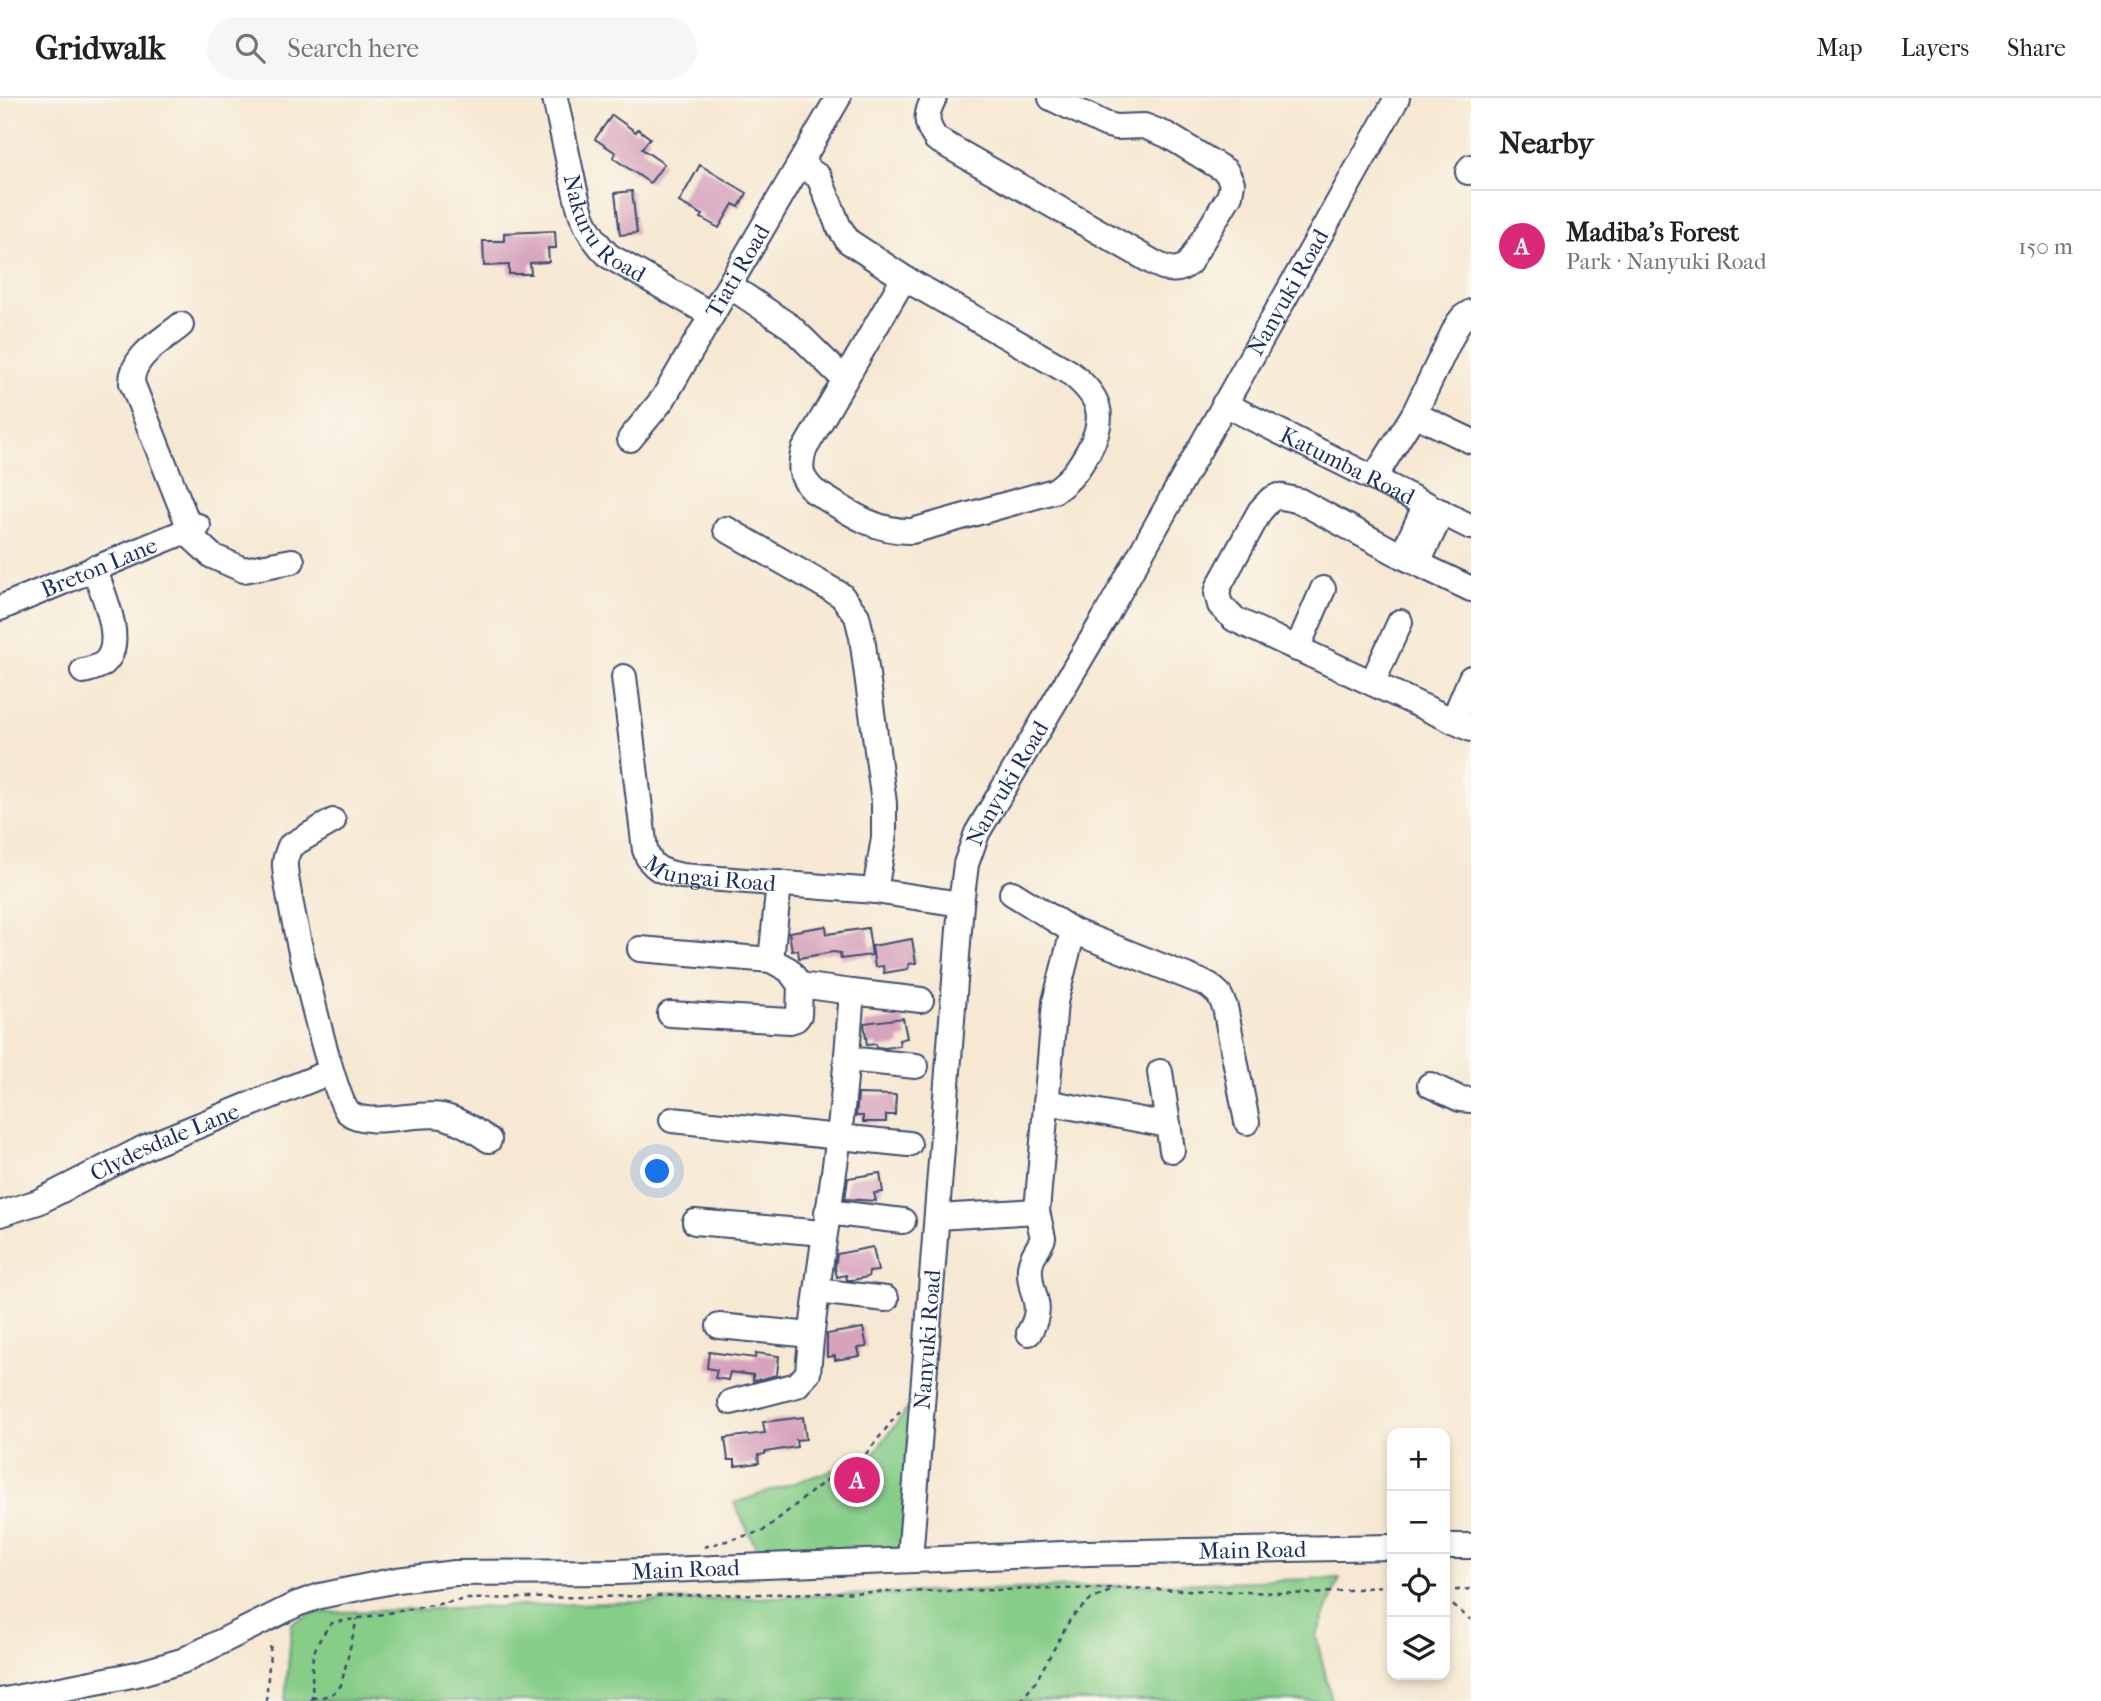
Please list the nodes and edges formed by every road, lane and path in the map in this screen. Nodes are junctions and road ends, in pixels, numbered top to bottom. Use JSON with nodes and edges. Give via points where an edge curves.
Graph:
{"nodes":[{"id":1,"x":555,"y":98,"type":"edge"},
{"id":2,"x":838,"y":98,"type":"edge"},
{"id":3,"x":934,"y":98,"type":"edge"},
{"id":4,"x":1051,"y":98,"type":"edge"},
{"id":5,"x":1396,"y":98,"type":"edge"},
{"id":6,"x":800,"y":164,"type":"junction"},
{"id":7,"x":904,"y":278,"type":"junction"},
{"id":8,"x":730,"y":286,"type":"junction"},
{"id":9,"x":1471,"y":312,"type":"edge"},
{"id":10,"x":712,"y":316,"type":"junction"},
{"id":11,"x":181,"y":325,"type":"dead end"},
{"id":12,"x":844,"y":379,"type":"junction"},
{"id":13,"x":1224,"y":404,"type":"junction"},
{"id":14,"x":1414,"y":414,"type":"junction"},
{"id":15,"x":630,"y":439,"type":"dead end"},
{"id":16,"x":1471,"y":441,"type":"edge"},
{"id":17,"x":1374,"y":478,"type":"junction"},
{"id":18,"x":1434,"y":508,"type":"junction"},
{"id":19,"x":1471,"y":527,"type":"edge"},
{"id":20,"x":191,"y":528,"type":"junction"},
{"id":21,"x":726,"y":529,"type":"dead end"},
{"id":22,"x":1410,"y":559,"type":"junction"},
{"id":23,"x":292,"y":561,"type":"dead end"},
{"id":24,"x":94,"y":568,"type":"junction"},
{"id":25,"x":1323,"y":589,"type":"dead end"},
{"id":26,"x":1471,"y":589,"type":"edge"},
{"id":27,"x":0,"y":608,"type":"edge"},
{"id":28,"x":1400,"y":622,"type":"dead end"},
{"id":29,"x":1297,"y":649,"type":"junction"},
{"id":30,"x":83,"y":671,"type":"dead end"},
{"id":31,"x":624,"y":677,"type":"dead end"},
{"id":32,"x":1471,"y":678,"type":"edge"},
{"id":33,"x":1372,"y":683,"type":"junction"},
{"id":34,"x":1462,"y":725,"type":"edge"},
{"id":35,"x":333,"y":821,"type":"dead end"},
{"id":36,"x":779,"y":883,"type":"junction"},
{"id":37,"x":876,"y":891,"type":"junction"},
{"id":38,"x":1012,"y":893,"type":"dead end"},
{"id":39,"x":961,"y":904,"type":"junction"},
{"id":40,"x":1073,"y":931,"type":"junction"},
{"id":41,"x":640,"y":948,"type":"dead end"},
{"id":42,"x":771,"y":960,"type":"junction"},
{"id":43,"x":800,"y":985,"type":"junction"},
{"id":44,"x":852,"y":992,"type":"junction"},
{"id":45,"x":921,"y":1000,"type":"dead end"},
{"id":46,"x":670,"y":1014,"type":"dead end"},
{"id":47,"x":847,"y":1059,"type":"junction"},
{"id":48,"x":916,"y":1066,"type":"dead end"},
{"id":49,"x":330,"y":1072,"type":"junction"},
{"id":50,"x":1160,"y":1072,"type":"dead end"},
{"id":51,"x":1430,"y":1085,"type":"dead end"},
{"id":52,"x":1471,"y":1100,"type":"edge"},
{"id":53,"x":1046,"y":1102,"type":"junction"},
{"id":54,"x":672,"y":1120,"type":"dead end"},
{"id":55,"x":1247,"y":1122,"type":"dead end"},
{"id":56,"x":1168,"y":1125,"type":"junction"},
{"id":57,"x":839,"y":1137,"type":"junction"},
{"id":58,"x":489,"y":1140,"type":"dead end"},
{"id":59,"x":909,"y":1144,"type":"dead end"},
{"id":60,"x":1172,"y":1150,"type":"dead end"},
{"id":61,"x":1037,"y":1211,"type":"junction"},
{"id":62,"x":0,"y":1214,"type":"edge"},
{"id":63,"x":937,"y":1217,"type":"junction"},
{"id":64,"x":903,"y":1221,"type":"dead end"},
{"id":65,"x":695,"y":1222,"type":"dead end"},
{"id":66,"x":825,"y":1223,"type":"junction"},
{"id":67,"x":817,"y":1291,"type":"junction"},
{"id":68,"x":886,"y":1300,"type":"dead end"},
{"id":69,"x":719,"y":1326,"type":"dead end"},
{"id":70,"x":1029,"y":1333,"type":"dead end"},
{"id":71,"x":811,"y":1335,"type":"junction"},
{"id":72,"x":924,"y":1382,"type":"junction"},
{"id":73,"x":731,"y":1402,"type":"dead end"},
{"id":74,"x":1450,"y":1546,"type":"edge"},
{"id":75,"x":1471,"y":1546,"type":"edge"},
{"id":76,"x":1387,"y":1547,"type":"edge"},
{"id":77,"x":703,"y":1548,"type":"dead end"},
{"id":78,"x":910,"y":1559,"type":"junction"},
{"id":79,"x":1387,"y":1586,"type":"edge"},
{"id":80,"x":1117,"y":1588,"type":"junction"},
{"id":81,"x":1471,"y":1589,"type":"edge"},
{"id":82,"x":1450,"y":1591,"type":"edge"},
{"id":83,"x":1450,"y":1603,"type":"edge"},
{"id":84,"x":273,"y":1616,"type":"junction"},
{"id":85,"x":357,"y":1618,"type":"junction"},
{"id":86,"x":1471,"y":1620,"type":"edge"},
{"id":87,"x":312,"y":1700,"type":"edge"},
{"id":88,"x":0,"y":1701,"type":"edge"},
{"id":89,"x":266,"y":1701,"type":"edge"},
{"id":90,"x":1021,"y":1701,"type":"edge"}],
"edges":[{"from":1,"to":10,"type":"street","name":"Nakuru Road","via":[[577,203],[597,244],[609,256]]},
{"from":2,"to":6,"type":"street","name":"Tiati Road"},
{"from":3,"to":4,"type":"street","via":[[926,121],[936,139],[1156,264],[1172,271],[1184,268],[1228,200],[1231,177],[1167,135],[1144,127],[1105,124]]},
{"from":5,"to":13,"type":"street","name":"Nanyuki Road"},
{"from":6,"to":7,"type":"street","via":[[819,177],[848,242]]},
{"from":6,"to":8,"type":"street","name":"Tiati Road"},
{"from":7,"to":12,"type":"street"},
{"from":7,"to":12,"type":"street","via":[[1087,386],[1100,419],[1079,469],[1054,491],[912,531],[885,530],[814,491],[801,475],[804,450]]},
{"from":8,"to":10,"type":"street","name":"Tiati Road"},
{"from":8,"to":12,"type":"street","via":[[774,313]]},
{"from":9,"to":14,"type":"street","via":[[1457,325]]},
{"from":10,"to":15,"type":"street","name":"Tiati Road","via":[[663,399]]},
{"from":11,"to":20,"type":"street","via":[[137,362],[132,372],[136,396]]},
{"from":13,"to":17,"type":"street","name":"Katumba Road"},
{"from":13,"to":39,"type":"street","name":"Nanyuki Road","via":[[1104,619],[976,833]]},
{"from":14,"to":16,"type":"street"},
{"from":14,"to":17,"type":"street"},
{"from":17,"to":18,"type":"street","name":"Katumba Road"},
{"from":18,"to":19,"type":"street","name":"Katumba Road"},
{"from":18,"to":22,"type":"street"},
{"from":20,"to":23,"type":"street","via":[[212,555],[244,570]]},
{"from":20,"to":24,"type":"street","name":"Breton Lane"},
{"from":21,"to":37,"type":"street","via":[[841,595],[857,616],[884,803]]},
{"from":22,"to":26,"type":"street"},
{"from":22,"to":29,"type":"street","via":[[1300,501],[1284,496],[1270,499],[1226,569],[1218,599],[1228,615]]},
{"from":24,"to":27,"type":"street","name":"Breton Lane"},
{"from":24,"to":30,"type":"street","via":[[114,639],[107,660]]},
{"from":25,"to":29,"type":"street"},
{"from":28,"to":33,"type":"street"},
{"from":29,"to":33,"type":"street"},
{"from":31,"to":36,"type":"street","name":"Mungai Road","via":[[645,850],[652,866],[682,876]]},
{"from":32,"to":34,"type":"street"},
{"from":33,"to":34,"type":"street"},
{"from":35,"to":49,"type":"street","via":[[290,846],[284,863]]},
{"from":36,"to":37,"type":"street","name":"Mungai Road"},
{"from":36,"to":42,"type":"street"},
{"from":37,"to":39,"type":"street","name":"Mungai Road"},
{"from":38,"to":40,"type":"street"},
{"from":39,"to":63,"type":"street","name":"Nanyuki Road"},
{"from":40,"to":53,"type":"street","via":[[1055,1002]]},
{"from":40,"to":55,"type":"street","via":[[1209,985],[1219,994]]},
{"from":41,"to":42,"type":"street"},
{"from":42,"to":43,"type":"street","via":[[789,970]]},
{"from":43,"to":44,"type":"street"},
{"from":43,"to":46,"type":"street","via":[[799,1015],[790,1021]]},
{"from":44,"to":45,"type":"street"},
{"from":44,"to":47,"type":"street"},
{"from":47,"to":48,"type":"street"},
{"from":47,"to":57,"type":"street"},
{"from":49,"to":58,"type":"street","via":[[346,1111],[357,1117],[442,1116]]},
{"from":49,"to":62,"type":"street","name":"Clydesdale Lane","via":[[146,1147],[38,1202]]},
{"from":50,"to":56,"type":"street"},
{"from":51,"to":52,"type":"street","via":[[1460,1100]]},
{"from":53,"to":56,"type":"street"},
{"from":53,"to":61,"type":"street"},
{"from":54,"to":57,"type":"street"},
{"from":56,"to":60,"type":"street"},
{"from":57,"to":59,"type":"street"},
{"from":57,"to":66,"type":"street"},
{"from":61,"to":63,"type":"street"},
{"from":61,"to":70,"type":"street","via":[[1043,1238],[1030,1268],[1038,1306]]},
{"from":63,"to":72,"type":"street","name":"Nanyuki Road"},
{"from":64,"to":66,"type":"street"},
{"from":65,"to":66,"type":"street"},
{"from":66,"to":67,"type":"street"},
{"from":67,"to":68,"type":"street"},
{"from":67,"to":71,"type":"street"},
{"from":69,"to":71,"type":"street"},
{"from":71,"to":73,"type":"street","via":[[808,1373],[801,1383]]},
{"from":72,"to":77,"type":"path","via":[[862,1459],[834,1474],[763,1531]]},
{"from":72,"to":78,"type":"street","name":"Nanyuki Road"},
{"from":74,"to":75,"type":"street"},
{"from":76,"to":78,"type":"street","name":"Main Road"},
{"from":78,"to":84,"type":"street","name":"Main Road","via":[[617,1572],[455,1573],[320,1596]]},
{"from":79,"to":80,"type":"path","via":[[1314,1594]]},
{"from":80,"to":85,"type":"path","via":[[467,1599]]},
{"from":80,"to":90,"type":"path","via":[[1080,1607]]},
{"from":81,"to":82,"type":"path"},
{"from":83,"to":86,"type":"path"},
{"from":84,"to":88,"type":"street","name":"Main Road","via":[[182,1661]]},
{"from":84,"to":89,"type":"path"},
{"from":85,"to":87,"type":"path","via":[[341,1685],[336,1692]]},
{"from":85,"to":87,"type":"path","via":[[332,1623],[315,1645]]}]}
